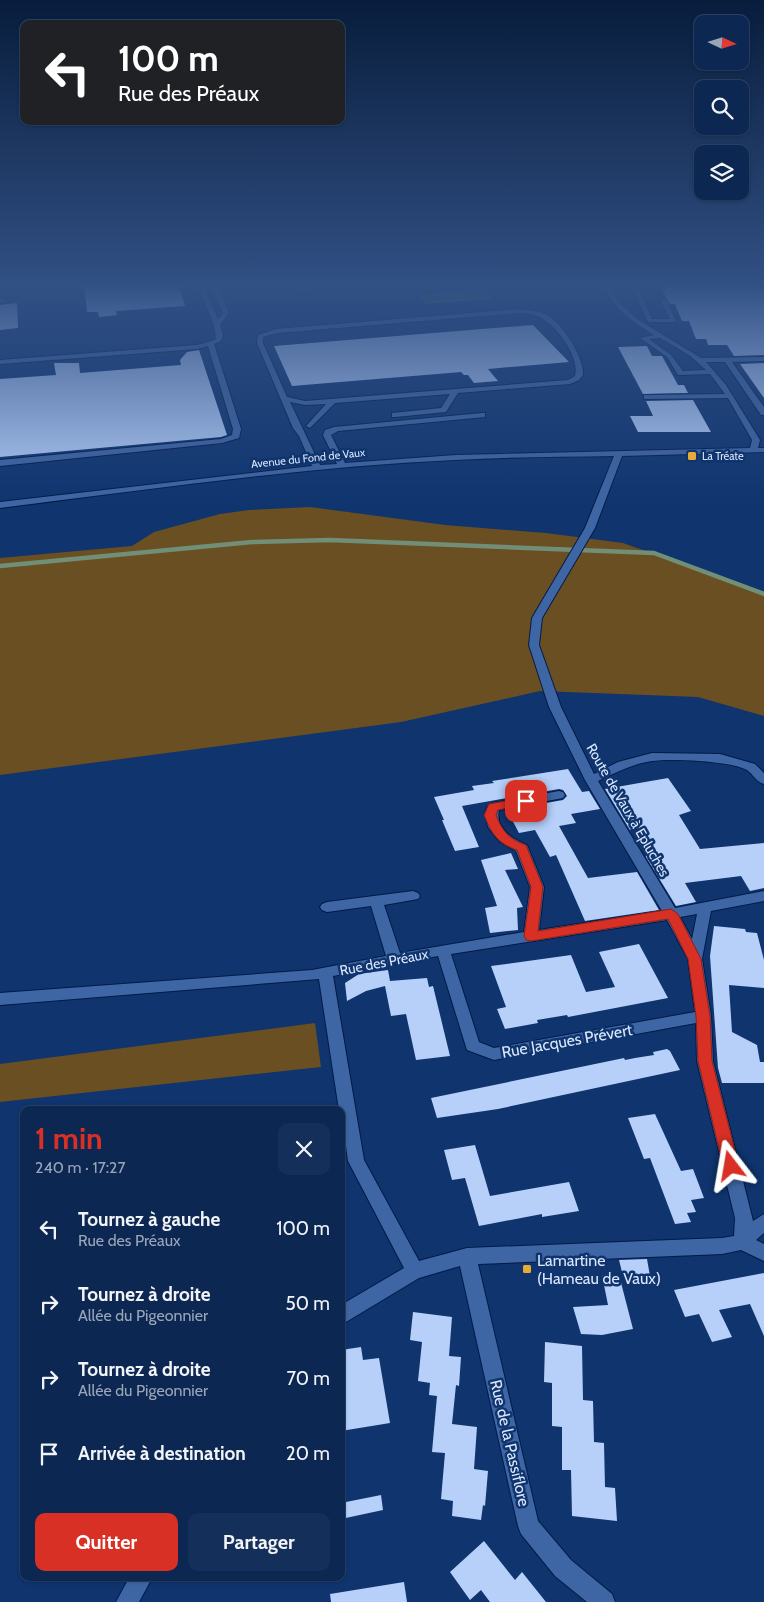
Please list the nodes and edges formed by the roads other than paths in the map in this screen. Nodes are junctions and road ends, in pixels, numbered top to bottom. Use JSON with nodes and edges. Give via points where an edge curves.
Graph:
{"nodes":[{"id":1,"x":727,"y":359,"type":"edge"},
{"id":2,"x":26,"y":360,"type":"edge"},
{"id":3,"x":216,"y":360,"type":"edge"},
{"id":4,"x":267,"y":360,"type":"edge"},
{"id":5,"x":577,"y":360,"type":"edge"},
{"id":6,"x":672,"y":360,"type":"edge"},
{"id":7,"x":700,"y":360,"type":"joint"},
{"id":8,"x":706,"y":360,"type":"edge"},
{"id":9,"x":0,"y":362,"type":"edge"},
{"id":10,"x":712,"y":372,"type":"junction"},
{"id":11,"x":455,"y":392,"type":"junction"},
{"id":12,"x":729,"y":396,"type":"junction"},
{"id":13,"x":647,"y":397,"type":"dead end"},
{"id":14,"x":284,"y":398,"type":"junction"},
{"id":15,"x":333,"y":402,"type":"junction"},
{"id":16,"x":764,"y":413,"type":"edge"},
{"id":17,"x":482,"y":415,"type":"dead end"},
{"id":18,"x":310,"y":426,"type":"junction"},
{"id":19,"x":304,"y":436,"type":"junction"},
{"id":20,"x":753,"y":450,"type":"junction"},
{"id":21,"x":764,"y":450,"type":"edge"},
{"id":22,"x":619,"y":453,"type":"junction"},
{"id":23,"x":0,"y":463,"type":"edge"},
{"id":24,"x":342,"y":466,"type":"junction"},
{"id":25,"x":317,"y":468,"type":"junction"},
{"id":26,"x":0,"y":505,"type":"edge"},
{"id":27,"x":591,"y":780,"type":"junction"},
{"id":28,"x":764,"y":780,"type":"edge"},
{"id":29,"x":558,"y":795,"type":"dead end"},
{"id":30,"x":413,"y":896,"type":"dead end"},
{"id":31,"x":764,"y":896,"type":"edge"},
{"id":32,"x":376,"y":901,"type":"junction"},
{"id":33,"x":327,"y":907,"type":"dead end"},
{"id":34,"x":705,"y":907,"type":"junction"},
{"id":35,"x":671,"y":914,"type":"junction"},
{"id":36,"x":531,"y":936,"type":"junction"},
{"id":37,"x":443,"y":950,"type":"junction"},
{"id":38,"x":695,"y":959,"type":"junction"},
{"id":39,"x":395,"y":960,"type":"junction"},
{"id":40,"x":325,"y":973,"type":"junction"},
{"id":41,"x":0,"y":999,"type":"edge"},
{"id":42,"x":703,"y":1016,"type":"junction"},
{"id":43,"x":764,"y":1222,"type":"edge"},
{"id":44,"x":742,"y":1242,"type":"junction"},
{"id":45,"x":764,"y":1253,"type":"edge"},
{"id":46,"x":467,"y":1256,"type":"junction"},
{"id":47,"x":415,"y":1271,"type":"junction"},
{"id":48,"x":345,"y":1313,"type":"edge"},
{"id":49,"x":139,"y":1581,"type":"edge"},
{"id":50,"x":127,"y":1602,"type":"edge"},
{"id":51,"x":604,"y":1602,"type":"edge"}],
"edges":[{"from":1,"to":16,"type":"street"},
{"from":2,"to":9,"type":"street"},
{"from":3,"to":23,"type":"street","via":[[237,429],[236,436],[222,441]]},
{"from":4,"to":14,"type":"street"},
{"from":5,"to":11,"type":"street","via":[[580,374],[570,382]]},
{"from":6,"to":10,"type":"street","via":[[681,373]]},
{"from":7,"to":8,"type":"street"},
{"from":7,"to":10,"type":"street"},
{"from":10,"to":12,"type":"street"},
{"from":11,"to":15,"type":"street"},
{"from":11,"to":18,"type":"street","via":[[444,410]]},
{"from":12,"to":13,"type":"street"},
{"from":12,"to":20,"type":"street","via":[[755,431]]},
{"from":14,"to":15,"type":"street","via":[[304,403]]},
{"from":14,"to":19,"type":"street"},
{"from":15,"to":18,"type":"street"},
{"from":17,"to":24,"type":"street","via":[[328,432]]},
{"from":18,"to":19,"type":"street"},
{"from":19,"to":25,"type":"street"},
{"from":20,"to":21,"type":"street","name":"Avenue du Fond de Vaux"},
{"from":20,"to":22,"type":"street","name":"Avenue du Fond de Vaux"},
{"from":22,"to":24,"type":"street","name":"Avenue du Fond de Vaux","via":[[456,457]]},
{"from":22,"to":27,"type":"street","name":"Route de Vaux à Epluches","via":[[590,528],[537,618],[534,645],[555,707]]},
{"from":24,"to":25,"type":"street","name":"Avenue du Fond de Vaux"},
{"from":25,"to":26,"type":"street","name":"Avenue du Fond de Vaux"},
{"from":27,"to":28,"type":"street","via":[[622,765],[652,756],[720,758],[751,767]]},
{"from":27,"to":35,"type":"street","name":"Route de Vaux à Epluches"},
{"from":29,"to":36,"type":"street","via":[[493,807],[490,815],[496,830],[510,844],[522,848],[537,887]]},
{"from":30,"to":32,"type":"street"},
{"from":31,"to":34,"type":"street","name":"Rue des Préaux"},
{"from":32,"to":33,"type":"street"},
{"from":32,"to":39,"type":"street"},
{"from":34,"to":35,"type":"street","name":"Rue des Préaux"},
{"from":34,"to":38,"type":"street"},
{"from":35,"to":36,"type":"street","name":"Rue des Préaux"},
{"from":35,"to":38,"type":"street","name":"Route de Vaux à Epluches"},
{"from":36,"to":37,"type":"street","name":"Rue des Préaux"},
{"from":37,"to":39,"type":"street","name":"Rue des Préaux"},
{"from":37,"to":42,"type":"street","name":"Rue Jacques Prévert","via":[[472,1046],[494,1054]]},
{"from":38,"to":42,"type":"street"},
{"from":39,"to":40,"type":"street","name":"Rue des Préaux"},
{"from":40,"to":41,"type":"street","name":"Rue des Préaux"},
{"from":40,"to":47,"type":"street","via":[[356,1161]]},
{"from":42,"to":44,"type":"street","via":[[705,1061],[744,1218]]},
{"from":43,"to":44,"type":"street"},
{"from":44,"to":45,"type":"street"},
{"from":44,"to":46,"type":"street","via":[[722,1246]]},
{"from":46,"to":47,"type":"street"},
{"from":46,"to":51,"type":"street","name":"Rue de la Passiflore","via":[[529,1526],[563,1568]]},
{"from":47,"to":48,"type":"street"},
{"from":49,"to":50,"type":"street"}]}
